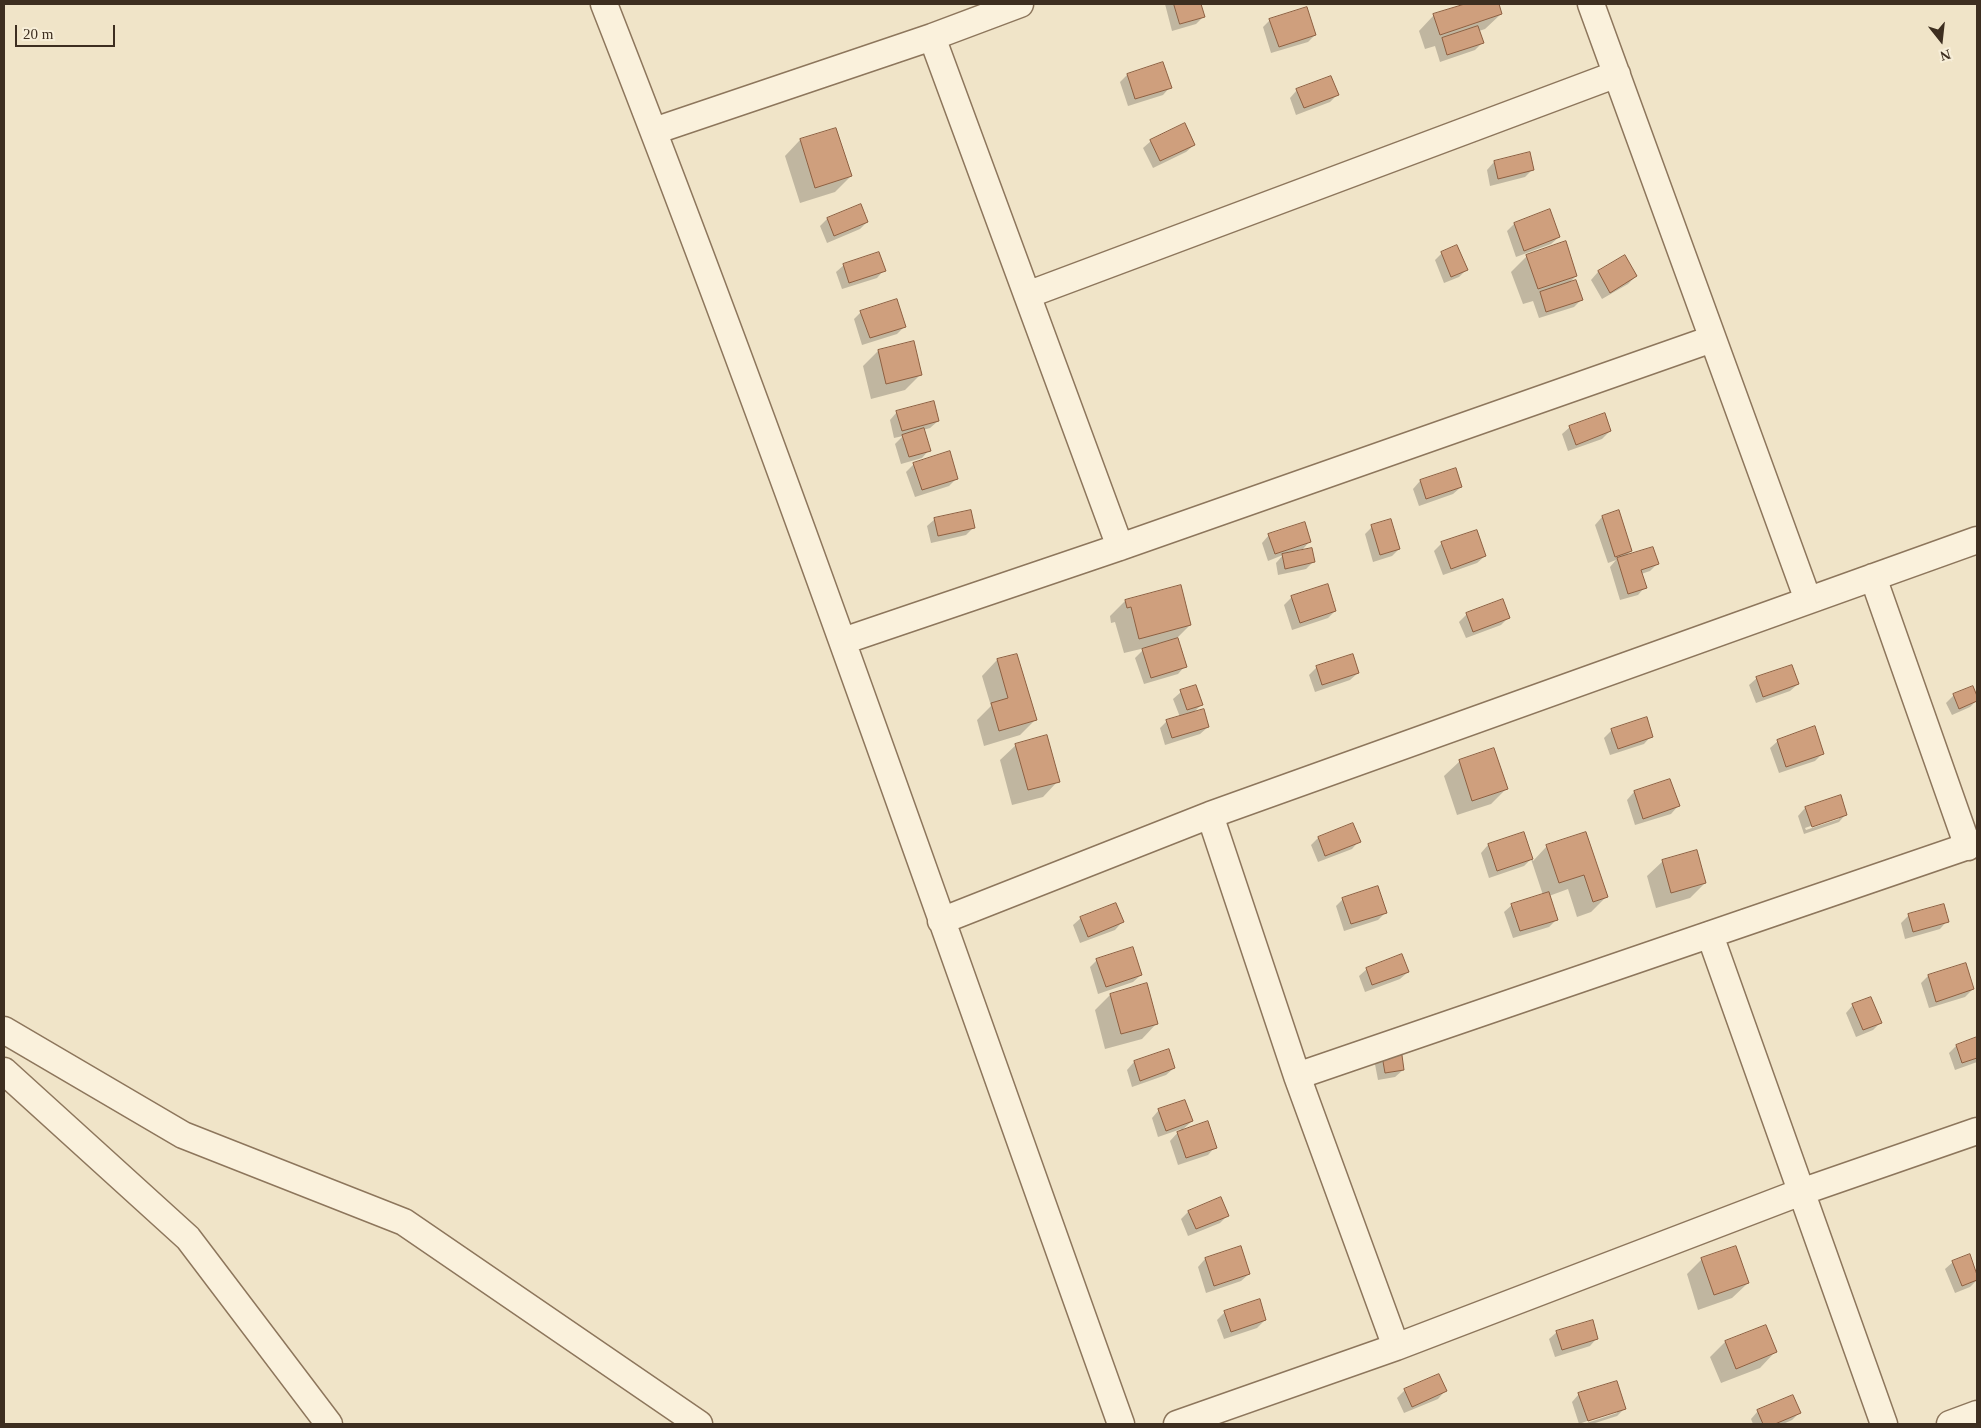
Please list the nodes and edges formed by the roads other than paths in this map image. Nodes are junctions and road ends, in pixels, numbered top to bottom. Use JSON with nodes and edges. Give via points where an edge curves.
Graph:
{"nodes":[{"id":1,"x":604,"y":4,"type":"edge"},
{"id":2,"x":1020,"y":4,"type":"edge"},
{"id":3,"x":1591,"y":4,"type":"edge"},
{"id":4,"x":932,"y":37,"type":"junction"},
{"id":5,"x":1617,"y":74,"type":"junction"},
{"id":6,"x":654,"y":131,"type":"junction"},
{"id":7,"x":1027,"y":295,"type":"junction"},
{"id":8,"x":1712,"y":339,"type":"junction"},
{"id":9,"x":1977,"y":540,"type":"edge"},
{"id":10,"x":1120,"y":546,"type":"junction"},
{"id":11,"x":1873,"y":577,"type":"junction"},
{"id":12,"x":1808,"y":600,"type":"junction"},
{"id":13,"x":843,"y":641,"type":"junction"},
{"id":14,"x":1210,"y":815,"type":"junction"},
{"id":15,"x":1973,"y":845,"type":"edge"},
{"id":16,"x":941,"y":921,"type":"junction"},
{"id":17,"x":1710,"y":935,"type":"junction"},
{"id":18,"x":4,"y":1030,"type":"edge"},
{"id":19,"x":4,"y":1070,"type":"edge"},
{"id":20,"x":1297,"y":1076,"type":"junction"},
{"id":21,"x":1977,"y":1131,"type":"edge"},
{"id":22,"x":1802,"y":1192,"type":"junction"},
{"id":23,"x":1396,"y":1347,"type":"junction"},
{"id":24,"x":1977,"y":1414,"type":"edge"},
{"id":25,"x":329,"y":1424,"type":"edge"},
{"id":26,"x":699,"y":1424,"type":"edge"},
{"id":27,"x":1121,"y":1424,"type":"edge"},
{"id":28,"x":1177,"y":1424,"type":"edge"},
{"id":29,"x":1884,"y":1424,"type":"edge"},
{"id":30,"x":1950,"y":1424,"type":"edge"}],
"edges":[{"from":1,"to":6,"type":"street"},
{"from":2,"to":4,"type":"street"},
{"from":3,"to":5,"type":"street"},
{"from":4,"to":6,"type":"street"},
{"from":4,"to":7,"type":"street"},
{"from":5,"to":7,"type":"street"},
{"from":5,"to":8,"type":"street"},
{"from":6,"to":13,"type":"street"},
{"from":7,"to":10,"type":"street"},
{"from":8,"to":10,"type":"street"},
{"from":8,"to":12,"type":"street"},
{"from":9,"to":11,"type":"street"},
{"from":10,"to":13,"type":"street"},
{"from":11,"to":12,"type":"street"},
{"from":11,"to":15,"type":"street"},
{"from":12,"to":14,"type":"street"},
{"from":13,"to":16,"type":"street"},
{"from":14,"to":16,"type":"street"},
{"from":14,"to":20,"type":"street"},
{"from":15,"to":17,"type":"street"},
{"from":16,"to":27,"type":"street"},
{"from":17,"to":20,"type":"street"},
{"from":17,"to":22,"type":"street"},
{"from":18,"to":26,"type":"street","via":[[183,1135],[404,1222]]},
{"from":19,"to":25,"type":"street","via":[[188,1238]]},
{"from":20,"to":23,"type":"street"},
{"from":21,"to":22,"type":"street"},
{"from":22,"to":23,"type":"street"},
{"from":22,"to":29,"type":"street"},
{"from":23,"to":28,"type":"street"},
{"from":24,"to":30,"type":"street"}]}
